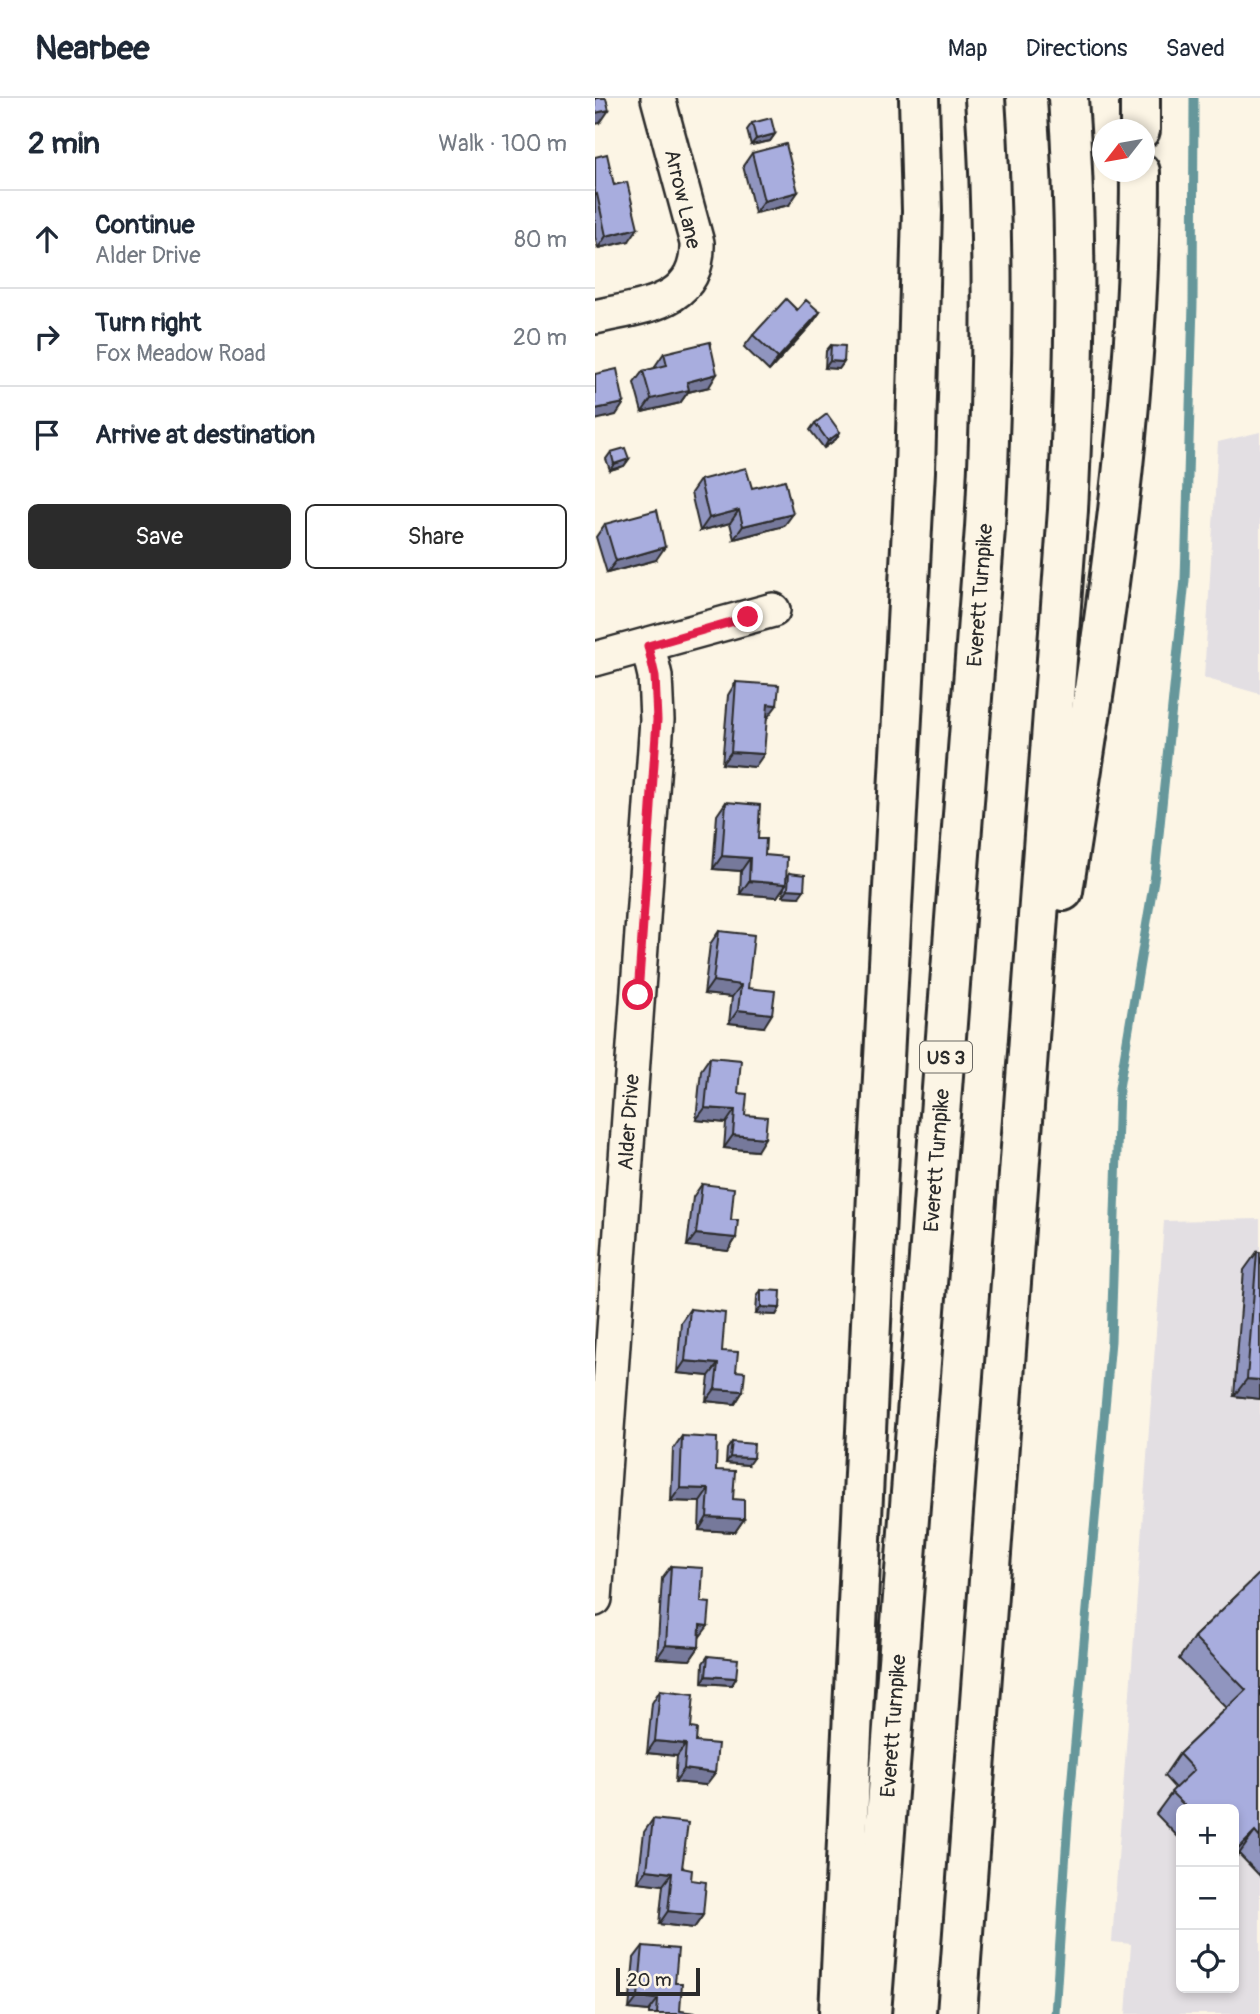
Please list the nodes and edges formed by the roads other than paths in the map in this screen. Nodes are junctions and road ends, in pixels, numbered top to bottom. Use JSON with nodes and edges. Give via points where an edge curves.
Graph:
{"nodes":[{"id":1,"x":658,"y":98,"type":"edge"},
{"id":2,"x":899,"y":98,"type":"edge"},
{"id":3,"x":919,"y":98,"type":"edge"},
{"id":4,"x":985,"y":98,"type":"edge"},
{"id":5,"x":1068,"y":98,"type":"edge"},
{"id":6,"x":1140,"y":98,"type":"edge"},
{"id":7,"x":1140,"y":119,"type":"edge"},
{"id":8,"x":1140,"y":182,"type":"edge"},
{"id":9,"x":595,"y":317,"type":"edge"},
{"id":10,"x":919,"y":374,"type":"junction"},
{"id":11,"x":773,"y":610,"type":"dead end"},
{"id":12,"x":648,"y":646,"type":"junction"},
{"id":13,"x":595,"y":659,"type":"edge"},
{"id":14,"x":1020,"y":1166,"type":"junction"},
{"id":15,"x":595,"y":1599,"type":"edge"},
{"id":16,"x":839,"y":2014,"type":"edge"},
{"id":17,"x":871,"y":2014,"type":"edge"},
{"id":18,"x":957,"y":2014,"type":"edge"}],
"edges":[{"from":1,"to":9,"type":"street","name":"Arrow Lane","via":[[697,243],[696,264],[688,282],[674,295]]},
{"from":2,"to":10,"type":"highway","via":[[912,213]]},
{"from":3,"to":10,"type":"highway"},
{"from":4,"to":17,"type":"highway","name":"Everett Turnpike","number":"US 3","via":[[993,274],[985,528]]},
{"from":5,"to":14,"type":"highway","via":[[1075,258],[1073,422]]},
{"from":6,"to":7,"type":"highway"},
{"from":8,"to":14,"type":"highway","via":[[1134,346],[1115,543]]},
{"from":10,"to":16,"type":"highway"},
{"from":11,"to":12,"type":"street"},
{"from":12,"to":13,"type":"street"},
{"from":12,"to":15,"type":"street","name":"Alder Drive","via":[[657,720]]},
{"from":14,"to":18,"type":"highway"}]}
